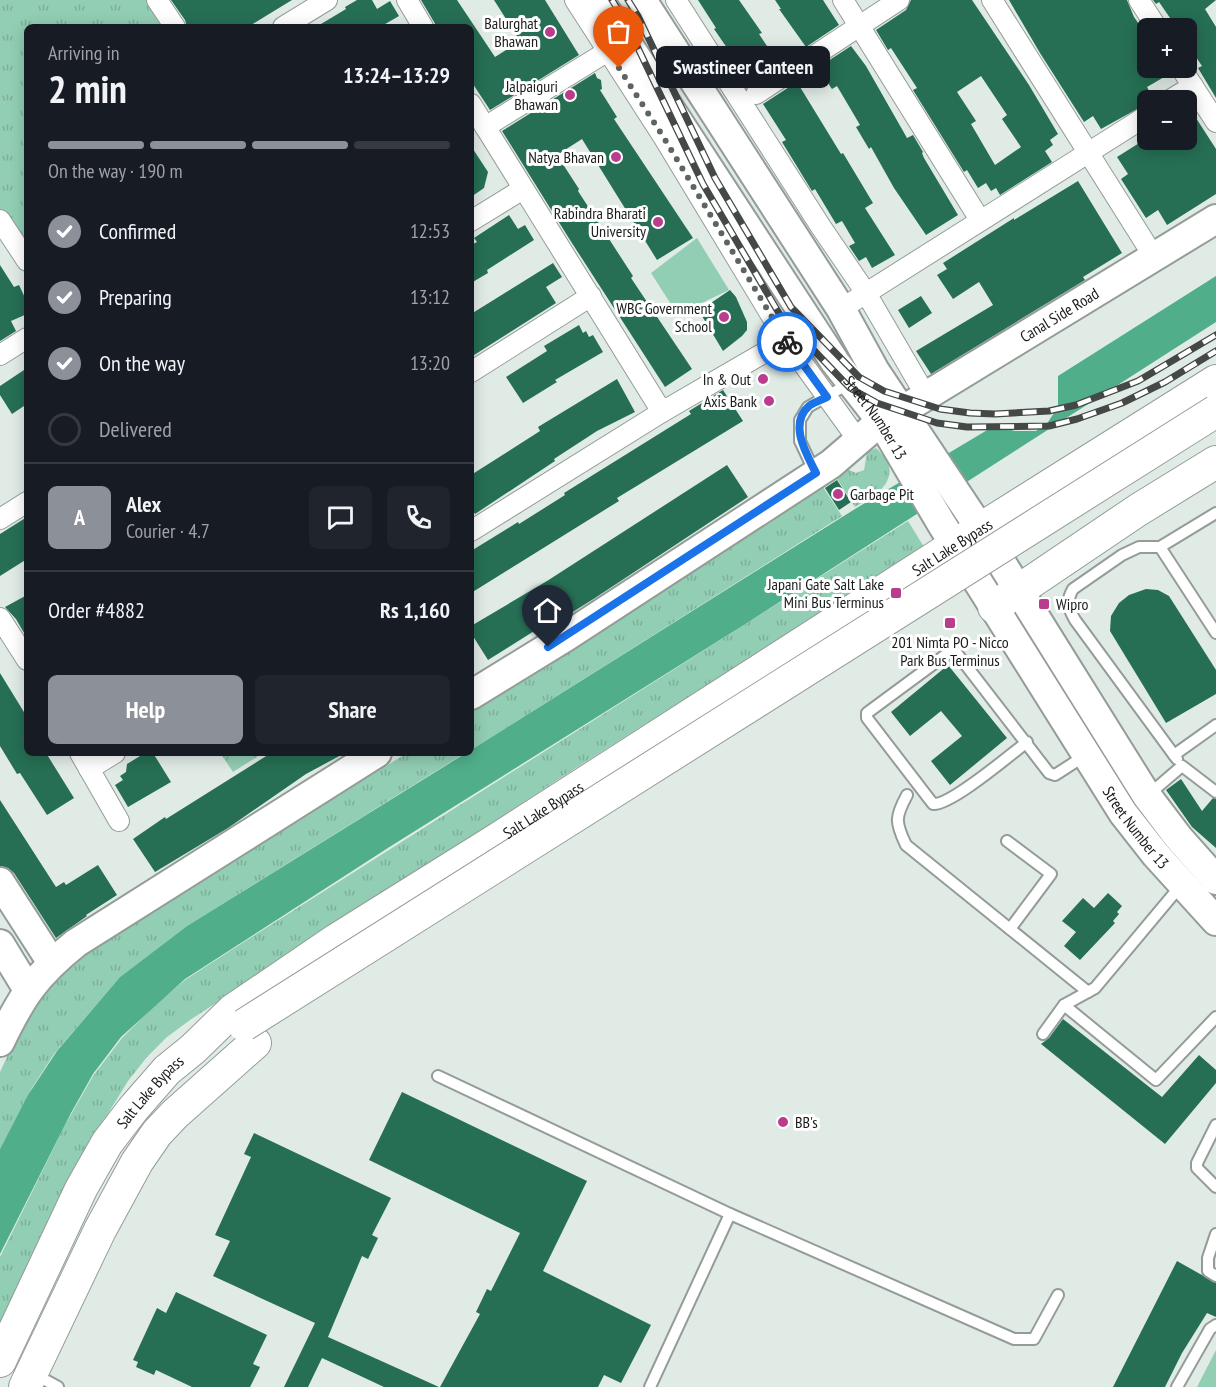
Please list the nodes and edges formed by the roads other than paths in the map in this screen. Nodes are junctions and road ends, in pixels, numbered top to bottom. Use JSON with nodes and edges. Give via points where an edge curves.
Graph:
{"nodes":[{"id":1,"x":157,"y":0,"type":"edge"},
{"id":2,"x":327,"y":0,"type":"edge"},
{"id":3,"x":407,"y":0,"type":"edge"},
{"id":4,"x":642,"y":0,"type":"edge"},
{"id":5,"x":676,"y":0,"type":"edge"},
{"id":6,"x":843,"y":0,"type":"edge"},
{"id":7,"x":899,"y":0,"type":"edge"},
{"id":8,"x":993,"y":0,"type":"edge"},
{"id":9,"x":1139,"y":0,"type":"edge"},
{"id":10,"x":583,"y":1,"type":"edge"},
{"id":11,"x":1151,"y":18,"type":"edge"},
{"id":12,"x":173,"y":24,"type":"edge"},
{"id":13,"x":288,"y":24,"type":"edge"},
{"id":14,"x":421,"y":24,"type":"edge"},
{"id":15,"x":859,"y":26,"type":"junction"},
{"id":16,"x":669,"y":41,"type":"junction"},
{"id":17,"x":608,"y":51,"type":"junction"},
{"id":18,"x":639,"y":60,"type":"junction"},
{"id":19,"x":1188,"y":78,"type":"edge"},
{"id":20,"x":1193,"y":86,"type":"junction"},
{"id":21,"x":1186,"y":90,"type":"edge"},
{"id":22,"x":756,"y":94,"type":"dead end"},
{"id":23,"x":474,"y":109,"type":"edge"},
{"id":24,"x":1137,"y":122,"type":"edge"},
{"id":25,"x":1216,"y":122,"type":"edge"},
{"id":26,"x":485,"y":127,"type":"junction"},
{"id":27,"x":1088,"y":152,"type":"junction"},
{"id":28,"x":524,"y":189,"type":"junction"},
{"id":29,"x":474,"y":219,"type":"edge"},
{"id":30,"x":1216,"y":219,"type":"edge"},
{"id":31,"x":0,"y":220,"type":"edge"},
{"id":32,"x":980,"y":220,"type":"junction"},
{"id":33,"x":24,"y":256,"type":"edge"},
{"id":34,"x":1154,"y":257,"type":"junction"},
{"id":35,"x":866,"y":293,"type":"junction"},
{"id":36,"x":591,"y":296,"type":"junction"},
{"id":37,"x":841,"y":309,"type":"junction"},
{"id":38,"x":24,"y":340,"type":"edge"},
{"id":39,"x":786,"y":340,"type":"junction"},
{"id":40,"x":0,"y":355,"type":"edge"},
{"id":41,"x":474,"y":370,"type":"edge"},
{"id":42,"x":1216,"y":381,"type":"edge"},
{"id":43,"x":851,"y":383,"type":"junction"},
{"id":44,"x":827,"y":397,"type":"junction"},
{"id":45,"x":1216,"y":411,"type":"edge"},
{"id":46,"x":662,"y":412,"type":"junction"},
{"id":47,"x":899,"y":414,"type":"junction"},
{"id":48,"x":1216,"y":435,"type":"edge"},
{"id":49,"x":858,"y":440,"type":"junction"},
{"id":50,"x":1216,"y":462,"type":"edge"},
{"id":51,"x":816,"y":473,"type":"junction"},
{"id":52,"x":24,"y":504,"type":"edge"},
{"id":53,"x":1216,"y":513,"type":"edge"},
{"id":54,"x":0,"y":519,"type":"edge"},
{"id":55,"x":961,"y":526,"type":"junction"},
{"id":56,"x":474,"y":529,"type":"edge"},
{"id":57,"x":1160,"y":547,"type":"junction"},
{"id":58,"x":1006,"y":599,"type":"junction"},
{"id":59,"x":0,"y":618,"type":"edge"},
{"id":60,"x":1216,"y":633,"type":"edge"},
{"id":61,"x":24,"y":654,"type":"edge"},
{"id":62,"x":474,"y":693,"type":"edge"},
{"id":63,"x":1216,"y":725,"type":"edge"},
{"id":64,"x":1027,"y":742,"type":"junction"},
{"id":65,"x":1087,"y":755,"type":"junction"},
{"id":66,"x":1174,"y":755,"type":"junction"},
{"id":67,"x":104,"y":756,"type":"edge"},
{"id":68,"x":372,"y":756,"type":"edge"},
{"id":69,"x":85,"y":761,"type":"edge"},
{"id":70,"x":1182,"y":765,"type":"junction"},
{"id":71,"x":1216,"y":792,"type":"edge"},
{"id":72,"x":907,"y":795,"type":"dead end"},
{"id":73,"x":1147,"y":796,"type":"junction"},
{"id":74,"x":119,"y":821,"type":"dead end"},
{"id":75,"x":1007,"y":841,"type":"dead end"},
{"id":76,"x":1199,"y":878,"type":"edge"},
{"id":77,"x":0,"y":882,"type":"edge"},
{"id":78,"x":1216,"y":921,"type":"edge"},
{"id":79,"x":1010,"y":929,"type":"junction"},
{"id":80,"x":0,"y":944,"type":"edge"},
{"id":81,"x":52,"y":963,"type":"junction"},
{"id":82,"x":1088,"y":992,"type":"junction"},
{"id":83,"x":14,"y":1004,"type":"edge"},
{"id":84,"x":1064,"y":1005,"type":"junction"},
{"id":85,"x":1216,"y":1017,"type":"edge"},
{"id":86,"x":249,"y":1034,"type":"junction"},
{"id":87,"x":1042,"y":1034,"type":"dead end"},
{"id":88,"x":0,"y":1042,"type":"edge"},
{"id":89,"x":193,"y":1049,"type":"junction"},
{"id":90,"x":438,"y":1077,"type":"dead end"},
{"id":91,"x":192,"y":1109,"type":"junction"},
{"id":92,"x":1216,"y":1125,"type":"edge"},
{"id":93,"x":1216,"y":1186,"type":"edge"},
{"id":94,"x":730,"y":1214,"type":"junction"},
{"id":95,"x":1216,"y":1234,"type":"edge"},
{"id":96,"x":1216,"y":1276,"type":"edge"},
{"id":97,"x":1058,"y":1295,"type":"dead end"},
{"id":98,"x":1216,"y":1325,"type":"edge"},
{"id":99,"x":0,"y":1362,"type":"edge"},
{"id":100,"x":42,"y":1383,"type":"edge"},
{"id":101,"x":650,"y":1387,"type":"edge"},
{"id":102,"x":1177,"y":1387,"type":"edge"}],
"edges":[{"from":1,"to":12,"type":"street"},
{"from":2,"to":13,"type":"street"},
{"from":3,"to":14,"type":"street"},
{"from":4,"to":16,"type":"main road","name":"Street Number 13"},
{"from":5,"to":35,"type":"street"},
{"from":6,"to":15,"type":"street"},
{"from":7,"to":15,"type":"street"},
{"from":8,"to":27,"type":"street"},
{"from":9,"to":11,"type":"street"},
{"from":10,"to":17,"type":"street"},
{"from":10,"to":18,"type":"main road","name":"Street Number 13"},
{"from":15,"to":22,"type":"street"},
{"from":15,"to":32,"type":"street"},
{"from":16,"to":18,"type":"main road"},
{"from":16,"to":37,"type":"main road","name":"Street Number 13"},
{"from":17,"to":26,"type":"street"},
{"from":17,"to":39,"type":"street"},
{"from":18,"to":43,"type":"main road","name":"Street Number 13"},
{"from":19,"to":20,"type":"street"},
{"from":20,"to":21,"type":"street"},
{"from":20,"to":25,"type":"street"},
{"from":23,"to":26,"type":"street"},
{"from":24,"to":27,"type":"street"},
{"from":26,"to":28,"type":"street"},
{"from":27,"to":32,"type":"street"},
{"from":27,"to":34,"type":"street"},
{"from":28,"to":29,"type":"street"},
{"from":28,"to":36,"type":"street"},
{"from":30,"to":34,"type":"main road","name":"Canal Side Road"},
{"from":31,"to":33,"type":"street"},
{"from":32,"to":35,"type":"street"},
{"from":34,"to":47,"type":"main road","name":"Canal Side Road"},
{"from":35,"to":37,"type":"street"},
{"from":35,"to":47,"type":"street"},
{"from":36,"to":41,"type":"street"},
{"from":36,"to":46,"type":"street"},
{"from":37,"to":47,"type":"main road","name":"Street Number 13"},
{"from":38,"to":40,"type":"street"},
{"from":39,"to":44,"type":"street"},
{"from":39,"to":46,"type":"street"},
{"from":42,"to":55,"type":"main road","name":"Salt Lake Bypass"},
{"from":43,"to":44,"type":"lane"},
{"from":43,"to":47,"type":"main road","name":"Street Number 13"},
{"from":44,"to":49,"type":"street"},
{"from":44,"to":51,"type":"lane","via":[[808,407],[801,420],[800,441]]},
{"from":45,"to":86,"type":"main road","bridge":true},
{"from":46,"to":56,"type":"street"},
{"from":47,"to":49,"type":"main road","name":"Canal Side Road"},
{"from":47,"to":55,"type":"main road","name":"Street Number 13"},
{"from":48,"to":86,"type":"main road","name":"Salt Lake Bypass"},
{"from":49,"to":51,"type":"main road","name":"Canal Side Road"},
{"from":50,"to":58,"type":"main road"},
{"from":51,"to":62,"type":"main road","name":"Canal Side Road"},
{"from":52,"to":54,"type":"street"},
{"from":53,"to":57,"type":"lane"},
{"from":55,"to":58,"type":"main road","name":"Street Number 13"},
{"from":55,"to":89,"type":"main road","name":"Salt Lake Bypass","via":[[496,840],[233,1010]]},
{"from":57,"to":60,"type":"lane"},
{"from":57,"to":66,"type":"lane","via":[[1139,547],[1122,555],[1073,589],[1068,609]]},
{"from":58,"to":65,"type":"main road","name":"Street Number 13"},
{"from":58,"to":73,"type":"main road","name":"Street Number 13"},
{"from":59,"to":61,"type":"street"},
{"from":63,"to":66,"type":"lane"},
{"from":64,"to":64,"type":"lane","via":[[938,805],[933,804],[867,713],[955,651]]},
{"from":64,"to":65,"type":"lane","via":[[1055,776]]},
{"from":65,"to":76,"type":"main road","name":"Street Number 13","via":[[1155,855]]},
{"from":66,"to":70,"type":"lane"},
{"from":67,"to":69,"type":"street"},
{"from":68,"to":81,"type":"main road","via":[[76,943]]},
{"from":69,"to":74,"type":"street"},
{"from":70,"to":71,"type":"lane"},
{"from":70,"to":73,"type":"lane"},
{"from":72,"to":79,"type":"lane","via":[[897,813],[906,845]]},
{"from":73,"to":76,"type":"main road","name":"Street Number 13","via":[[1178,837]]},
{"from":75,"to":79,"type":"lane","via":[[1051,874]]},
{"from":76,"to":78,"type":"main road","name":"Street Number 13"},
{"from":76,"to":82,"type":"lane"},
{"from":77,"to":81,"type":"main road"},
{"from":79,"to":82,"type":"lane"},
{"from":80,"to":83,"type":"main road"},
{"from":81,"to":83,"type":"main road"},
{"from":82,"to":84,"type":"lane"},
{"from":83,"to":88,"type":"main road"},
{"from":84,"to":85,"type":"lane","via":[[1156,1080]]},
{"from":84,"to":87,"type":"lane"},
{"from":86,"to":89,"type":"main road"},
{"from":86,"to":91,"type":"main road","name":"Salt Lake Bypass"},
{"from":89,"to":99,"type":"main road","name":"Salt Lake Bypass","via":[[167,1070],[133,1109],[98,1158]]},
{"from":90,"to":94,"type":"lane"},
{"from":91,"to":100,"type":"main road","name":"Salt Lake Bypass","via":[[97,1273]]},
{"from":91,"to":100,"type":"main road","name":"Salt Lake Bypass","via":[[175,1114],[137,1162],[50,1335]]},
{"from":92,"to":93,"type":"lane","via":[[1197,1168]]},
{"from":94,"to":97,"type":"lane","via":[[1014,1339],[1034,1339]]},
{"from":94,"to":101,"type":"lane"},
{"from":95,"to":96,"type":"lane","via":[[1208,1258],[1208,1270]]},
{"from":98,"to":102,"type":"lane"},
{"from":99,"to":100,"type":"main road"}]}
